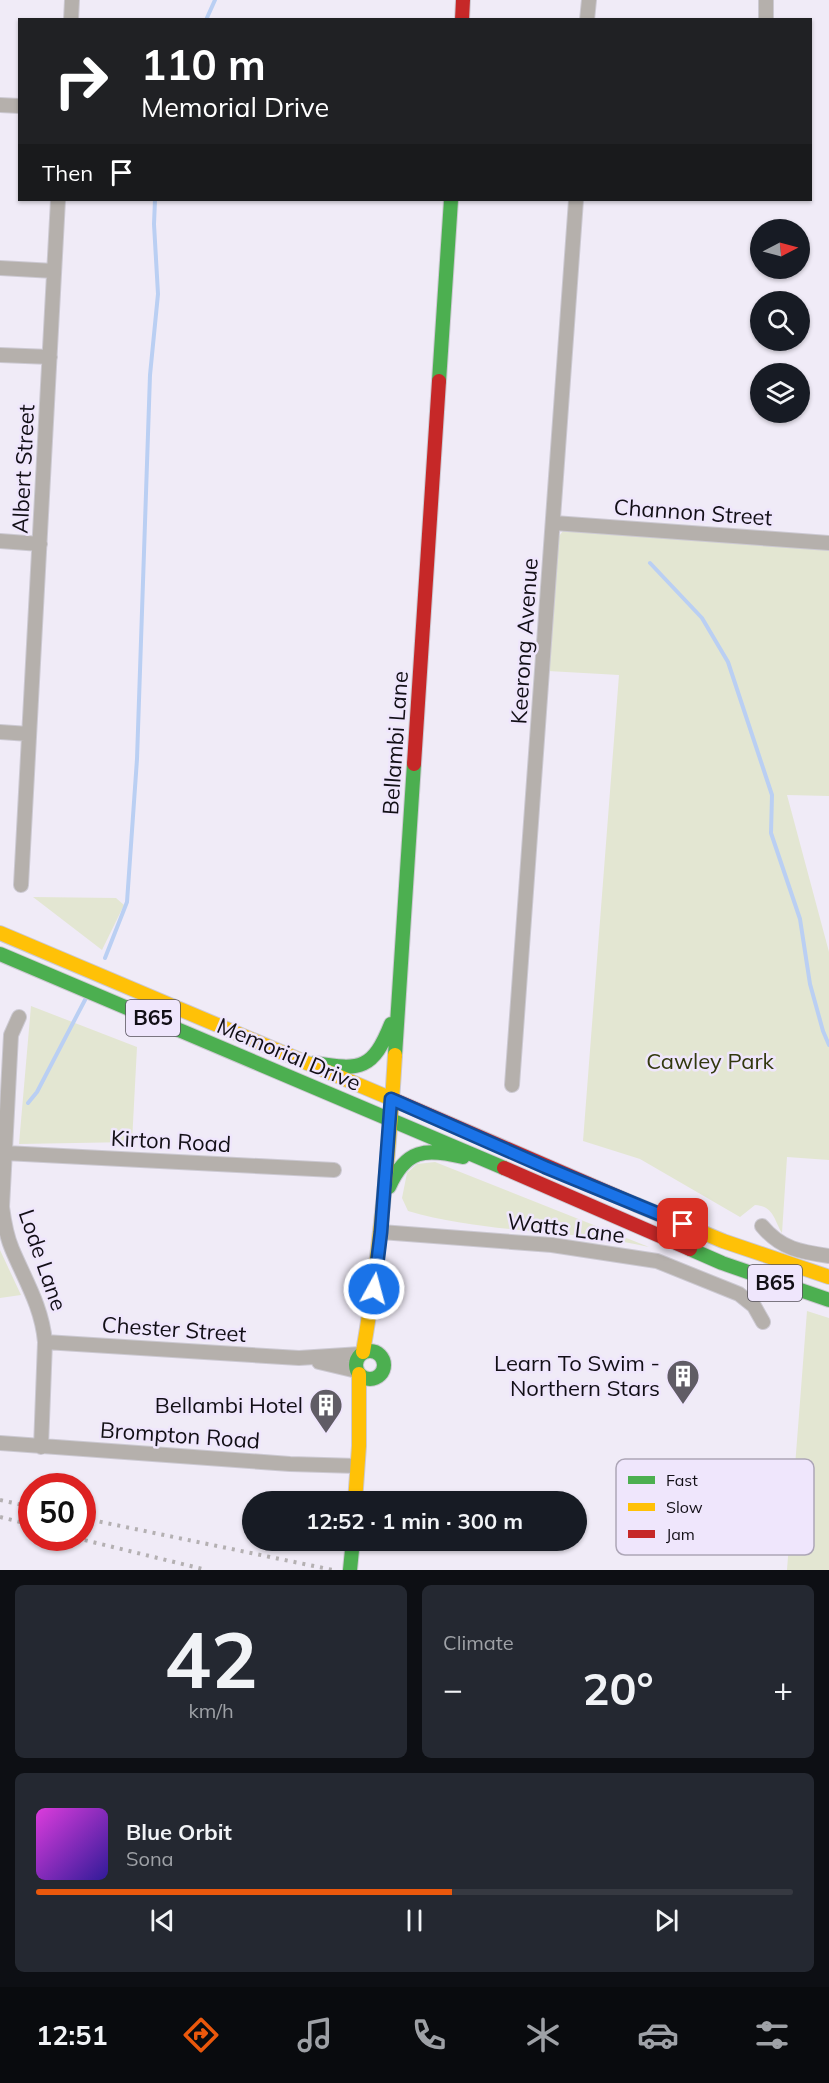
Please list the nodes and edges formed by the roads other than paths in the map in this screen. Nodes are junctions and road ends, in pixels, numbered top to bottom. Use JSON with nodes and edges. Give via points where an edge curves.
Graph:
{"nodes":[{"id":1,"x":72,"y":0,"type":"edge"},
{"id":2,"x":589,"y":0,"type":"edge"},
{"id":3,"x":766,"y":0,"type":"edge"},
{"id":4,"x":70,"y":18,"type":"edge"},
{"id":5,"x":587,"y":18,"type":"edge"},
{"id":6,"x":766,"y":18,"type":"edge"},
{"id":7,"x":0,"y":105,"type":"edge"},
{"id":8,"x":18,"y":106,"type":"edge"},
{"id":9,"x":58,"y":201,"type":"edge"},
{"id":10,"x":451,"y":201,"type":"edge"},
{"id":11,"x":576,"y":201,"type":"edge"},
{"id":12,"x":0,"y":268,"type":"edge"},
{"id":13,"x":54,"y":271,"type":"junction"},
{"id":14,"x":0,"y":355,"type":"edge"},
{"id":15,"x":50,"y":357,"type":"junction"},
{"id":16,"x":554,"y":523,"type":"junction"},
{"id":17,"x":0,"y":541,"type":"edge"},
{"id":18,"x":829,"y":543,"type":"edge"},
{"id":19,"x":39,"y":544,"type":"junction"},
{"id":20,"x":0,"y":732,"type":"edge"},
{"id":21,"x":29,"y":734,"type":"junction"},
{"id":22,"x":21,"y":885,"type":"dead end"},
{"id":23,"x":0,"y":933,"type":"edge"},
{"id":24,"x":0,"y":954,"type":"edge"},
{"id":25,"x":398,"y":1008,"type":"junction"},
{"id":26,"x":19,"y":1017,"type":"dead end"},
{"id":27,"x":295,"y":1059,"type":"junction"},
{"id":28,"x":5,"y":1070,"type":"edge"},
{"id":29,"x":512,"y":1085,"type":"dead end"},
{"id":30,"x":391,"y":1099,"type":"junction"},
{"id":31,"x":390,"y":1119,"type":"junction"},
{"id":32,"x":5,"y":1153,"type":"junction"},
{"id":33,"x":495,"y":1165,"type":"junction"},
{"id":34,"x":334,"y":1170,"type":"dead end"},
{"id":35,"x":383,"y":1206,"type":"junction"},
{"id":36,"x":762,"y":1226,"type":"dead end"},
{"id":37,"x":381,"y":1232,"type":"junction"},
{"id":38,"x":829,"y":1256,"type":"edge"},
{"id":39,"x":829,"y":1277,"type":"edge"},
{"id":40,"x":374,"y":1289,"type":"junction"},
{"id":41,"x":829,"y":1300,"type":"edge"},
{"id":42,"x":763,"y":1322,"type":"dead end"},
{"id":43,"x":45,"y":1342,"type":"junction"},
{"id":44,"x":362,"y":1353,"type":"junction"},
{"id":45,"x":381,"y":1356,"type":"junction"},
{"id":46,"x":299,"y":1358,"type":"junction"},
{"id":47,"x":358,"y":1373,"type":"junction"},
{"id":48,"x":378,"y":1376,"type":"junction"},
{"id":49,"x":366,"y":1408,"type":"junction"},
{"id":50,"x":0,"y":1443,"type":"edge"},
{"id":51,"x":358,"y":1446,"type":"junction"},
{"id":52,"x":41,"y":1447,"type":"junction"},
{"id":53,"x":357,"y":1466,"type":"junction"},
{"id":54,"x":356,"y":1491,"type":"edge"},
{"id":55,"x":362,"y":1491,"type":"edge"},
{"id":56,"x":352,"y":1551,"type":"edge"},
{"id":57,"x":350,"y":1570,"type":"edge"}],
"edges":[{"from":1,"to":4,"type":"street"},
{"from":2,"to":5,"type":"street"},
{"from":3,"to":6,"type":"street"},
{"from":7,"to":8,"type":"street"},
{"from":9,"to":13,"type":"street","name":"Albert Street"},
{"from":10,"to":25,"type":"main road","name":"Bellambi Lane"},
{"from":11,"to":16,"type":"street","name":"Keerong Avenue"},
{"from":12,"to":13,"type":"street"},
{"from":13,"to":15,"type":"street","name":"Albert Street"},
{"from":14,"to":15,"type":"street"},
{"from":15,"to":19,"type":"street","name":"Albert Street"},
{"from":16,"to":18,"type":"street","name":"Channon Street"},
{"from":16,"to":29,"type":"street","name":"Keerong Avenue"},
{"from":17,"to":19,"type":"street"},
{"from":19,"to":21,"type":"street","name":"Albert Street"},
{"from":20,"to":21,"type":"street"},
{"from":21,"to":22,"type":"street","name":"Albert Street"},
{"from":23,"to":27,"type":"main road","name":"Memorial Drive","number":"B65"},
{"from":24,"to":31,"type":"main road","name":"Memorial Drive","number":"B65"},
{"from":25,"to":27,"type":"main road","via":[[380,1052],[369,1062],[336,1067]]},
{"from":25,"to":30,"type":"main road","name":"Bellambi Lane"},
{"from":26,"to":28,"type":"street","name":"Lode Lane","via":[[11,1035]]},
{"from":27,"to":30,"type":"main road","name":"Memorial Drive","number":"B65"},
{"from":28,"to":32,"type":"street","name":"Lode Lane"},
{"from":30,"to":31,"type":"main road","name":"Bellambi Lane"},
{"from":30,"to":39,"type":"main road","name":"Memorial Drive","number":"B65","via":[[723,1241]]},
{"from":31,"to":33,"type":"main road","name":"Memorial Drive","number":"B65"},
{"from":31,"to":35,"type":"main road","name":"Bellambi Lane"},
{"from":32,"to":34,"type":"street","name":"Kirton Road"},
{"from":32,"to":43,"type":"street","name":"Lode Lane","via":[[5,1230],[39,1308]]},
{"from":33,"to":35,"type":"main road","via":[[449,1153],[420,1151],[397,1169]]},
{"from":33,"to":41,"type":"main road","name":"Memorial Drive","number":"B65","via":[[722,1263]]},
{"from":35,"to":37,"type":"main road","name":"Bellambi Lane"},
{"from":36,"to":38,"type":"street","via":[[783,1245]]},
{"from":37,"to":40,"type":"main road","name":"Bellambi Lane"},
{"from":37,"to":42,"type":"street","name":"Watts Lane","via":[[552,1245],[657,1261],[739,1294],[754,1306]]},
{"from":40,"to":44,"type":"main road"},
{"from":40,"to":45,"type":"main road","via":[[375,1328]]},
{"from":43,"to":46,"type":"street","name":"Chester Street"},
{"from":43,"to":52,"type":"street","name":"Lode Lane"},
{"from":44,"to":45,"type":"main road","via":[[375,1352]]},
{"from":44,"to":46,"type":"street"},
{"from":44,"to":47,"type":"main road","via":[[356,1364]]},
{"from":45,"to":48,"type":"main road","via":[[384,1366]]},
{"from":46,"to":47,"type":"street"},
{"from":47,"to":48,"type":"main road","via":[[370,1379]]},
{"from":47,"to":51,"type":"main road"},
{"from":48,"to":49,"type":"main road"},
{"from":49,"to":51,"type":"main road"},
{"from":49,"to":55,"type":"street","via":[[368,1434]]},
{"from":50,"to":52,"type":"street","name":"Brompton Road"},
{"from":51,"to":53,"type":"main road"},
{"from":52,"to":53,"type":"street","name":"Brompton Road"},
{"from":53,"to":54,"type":"main road"},
{"from":56,"to":57,"type":"main road"}]}
